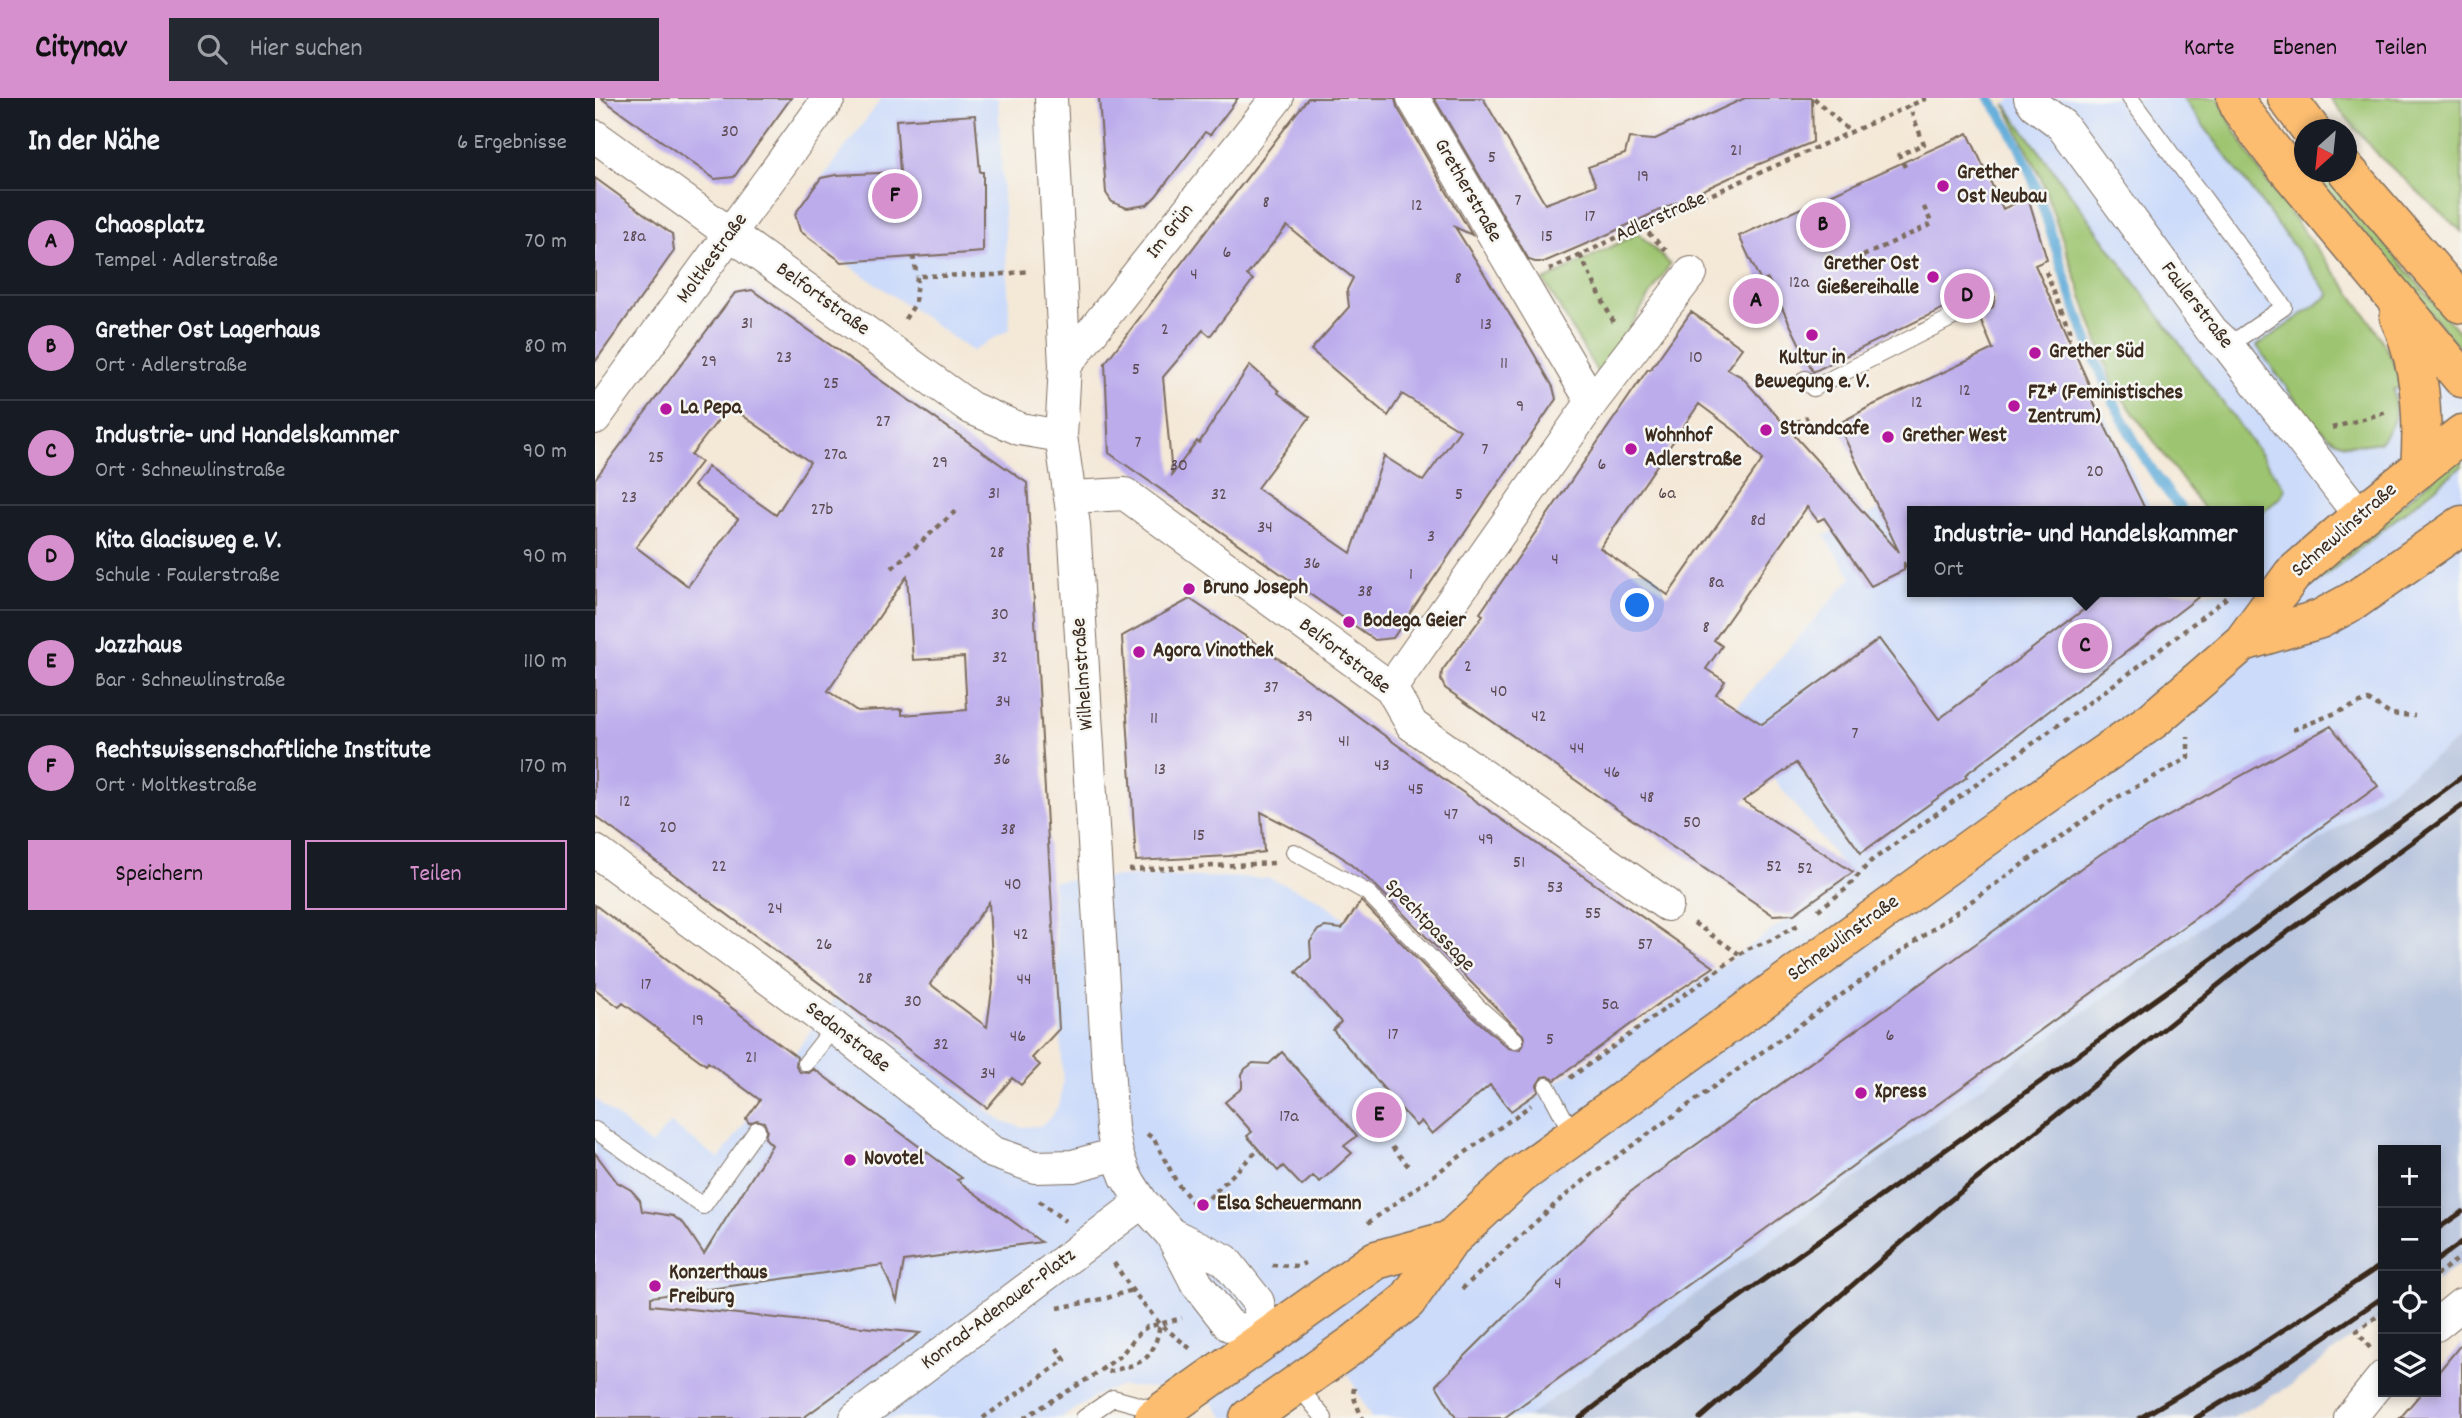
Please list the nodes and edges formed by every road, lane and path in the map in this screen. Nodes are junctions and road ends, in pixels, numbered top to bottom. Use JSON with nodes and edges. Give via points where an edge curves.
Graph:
{"nodes":[{"id":1,"x":829,"y":98,"type":"edge"},
{"id":2,"x":1051,"y":98,"type":"edge"},
{"id":3,"x":1277,"y":98,"type":"edge"},
{"id":4,"x":1413,"y":98,"type":"edge"},
{"id":5,"x":1814,"y":98,"type":"edge"},
{"id":6,"x":1927,"y":98,"type":"edge"},
{"id":7,"x":2030,"y":98,"type":"edge"},
{"id":8,"x":2130,"y":98,"type":"edge"},
{"id":9,"x":2236,"y":98,"type":"edge"},
{"id":10,"x":2287,"y":98,"type":"edge"},
{"id":11,"x":1909,"y":106,"type":"junction"},
{"id":12,"x":2303,"y":119,"type":"edge"},
{"id":13,"x":1851,"y":133,"type":"junction"},
{"id":14,"x":595,"y":136,"type":"edge"},
{"id":15,"x":1905,"y":167,"type":"dead end"},
{"id":16,"x":2357,"y":181,"type":"edge"},
{"id":17,"x":1923,"y":205,"type":"dead end"},
{"id":18,"x":731,"y":235,"type":"junction"},
{"id":19,"x":1580,"y":255,"type":"junction"},
{"id":20,"x":913,"y":256,"type":"dead end"},
{"id":21,"x":1863,"y":256,"type":"dead end"},
{"id":22,"x":2046,"y":272,"type":"dead end"},
{"id":23,"x":1691,"y":273,"type":"dead end"},
{"id":24,"x":2447,"y":274,"type":"edge"},
{"id":25,"x":995,"y":275,"type":"dead end"},
{"id":26,"x":917,"y":276,"type":"junction"},
{"id":27,"x":2383,"y":283,"type":"junction"},
{"id":28,"x":1521,"y":284,"type":"junction"},
{"id":29,"x":1985,"y":301,"type":"dead end"},
{"id":30,"x":2462,"y":304,"type":"edge"},
{"id":31,"x":911,"y":310,"type":"dead end"},
{"id":32,"x":1619,"y":332,"type":"dead end"},
{"id":33,"x":2069,"y":339,"type":"dead end"},
{"id":34,"x":2228,"y":346,"type":"junction"},
{"id":35,"x":1065,"y":366,"type":"junction"},
{"id":36,"x":2462,"y":378,"type":"edge"},
{"id":37,"x":1805,"y":379,"type":"dead end"},
{"id":38,"x":1592,"y":402,"type":"junction"},
{"id":39,"x":2396,"y":410,"type":"dead end"},
{"id":40,"x":1808,"y":417,"type":"dead end"},
{"id":41,"x":595,"y":418,"type":"edge"},
{"id":42,"x":1787,"y":427,"type":"dead end"},
{"id":43,"x":2462,"y":434,"type":"edge"},
{"id":44,"x":1061,"y":436,"type":"junction"},
{"id":45,"x":2297,"y":438,"type":"junction"},
{"id":46,"x":2420,"y":468,"type":"junction"},
{"id":47,"x":1071,"y":497,"type":"junction"},
{"id":48,"x":958,"y":508,"type":"dead end"},
{"id":49,"x":2360,"y":516,"type":"junction"},
{"id":50,"x":2462,"y":525,"type":"edge"},
{"id":51,"x":892,"y":568,"type":"dead end"},
{"id":52,"x":2228,"y":597,"type":"edge"},
{"id":53,"x":2243,"y":642,"type":"junction"},
{"id":54,"x":1391,"y":688,"type":"junction"},
{"id":55,"x":2415,"y":716,"type":"dead end"},
{"id":56,"x":2293,"y":730,"type":"dead end"},
{"id":57,"x":2188,"y":758,"type":"dead end"},
{"id":58,"x":595,"y":851,"type":"edge"},
{"id":59,"x":1294,"y":852,"type":"joint"},
{"id":60,"x":1097,"y":872,"type":"junction"},
{"id":61,"x":1667,"y":905,"type":"joint"},
{"id":62,"x":1816,"y":912,"type":"dead end"},
{"id":63,"x":1808,"y":918,"type":"dead end"},
{"id":64,"x":1739,"y":954,"type":"junction"},
{"id":65,"x":834,"y":1027,"type":"junction"},
{"id":66,"x":1515,"y":1040,"type":"dead end"},
{"id":67,"x":806,"y":1063,"type":"dead end"},
{"id":68,"x":1549,"y":1089,"type":"junction"},
{"id":69,"x":595,"y":1130,"type":"edge"},
{"id":70,"x":757,"y":1130,"type":"dead end"},
{"id":71,"x":1573,"y":1135,"type":"junction"},
{"id":72,"x":1154,"y":1139,"type":"dead end"},
{"id":73,"x":1392,"y":1147,"type":"dead end"},
{"id":74,"x":1258,"y":1150,"type":"dead end"},
{"id":75,"x":1117,"y":1154,"type":"junction"},
{"id":76,"x":1410,"y":1168,"type":"dead end"},
{"id":77,"x":1034,"y":1197,"type":"dead end"},
{"id":78,"x":1209,"y":1198,"type":"dead end"},
{"id":79,"x":1142,"y":1202,"type":"junction"},
{"id":80,"x":1207,"y":1217,"type":"dead end"},
{"id":81,"x":1066,"y":1222,"type":"dead end"},
{"id":82,"x":1365,"y":1225,"type":"dead end"},
{"id":83,"x":1450,"y":1240,"type":"junction"},
{"id":84,"x":2462,"y":1256,"type":"edge"},
{"id":85,"x":1111,"y":1260,"type":"dead end"},
{"id":86,"x":1309,"y":1261,"type":"dead end"},
{"id":87,"x":1274,"y":1266,"type":"dead end"},
{"id":88,"x":2441,"y":1271,"type":"edge"},
{"id":89,"x":1132,"y":1290,"type":"junction"},
{"id":90,"x":1461,"y":1290,"type":"dead end"},
{"id":91,"x":2462,"y":1304,"type":"edge"},
{"id":92,"x":1055,"y":1309,"type":"dead end"},
{"id":93,"x":2378,"y":1316,"type":"edge"},
{"id":94,"x":2441,"y":1321,"type":"edge"},
{"id":95,"x":1160,"y":1324,"type":"junction"},
{"id":96,"x":1264,"y":1339,"type":"junction"},
{"id":97,"x":1054,"y":1344,"type":"dead end"},
{"id":98,"x":1194,"y":1352,"type":"dead end"},
{"id":99,"x":2378,"y":1364,"type":"edge"},
{"id":100,"x":2378,"y":1370,"type":"edge"},
{"id":101,"x":1094,"y":1376,"type":"junction"},
{"id":102,"x":1355,"y":1380,"type":"dead end"},
{"id":103,"x":1297,"y":1385,"type":"junction"},
{"id":104,"x":1159,"y":1415,"type":"edge"},
{"id":105,"x":856,"y":1418,"type":"edge"},
{"id":106,"x":983,"y":1418,"type":"edge"},
{"id":107,"x":1024,"y":1418,"type":"edge"},
{"id":108,"x":1084,"y":1418,"type":"edge"},
{"id":109,"x":1249,"y":1418,"type":"edge"},
{"id":110,"x":1324,"y":1418,"type":"edge"},
{"id":111,"x":1362,"y":1418,"type":"edge"},
{"id":112,"x":2350,"y":1418,"type":"edge"}],
"edges":[{"from":1,"to":18,"type":"street","name":"Moltkestraße"},
{"from":2,"to":35,"type":"street","name":"Wilhelmstraße"},
{"from":3,"to":35,"type":"street","name":"Im Grün"},
{"from":4,"to":28,"type":"street","name":"Gretherstraße"},
{"from":5,"to":13,"type":"path"},
{"from":6,"to":11,"type":"path","name":"Adlerstraße"},
{"from":7,"to":34,"type":"street","name":"Faulerstraße","via":[[2062,125],[2204,320]]},
{"from":8,"to":34,"type":"lane","via":[[2284,307]]},
{"from":9,"to":27,"type":"main road","via":[[2274,153]]},
{"from":10,"to":12,"type":"main road"},
{"from":11,"to":13,"type":"path","name":"Adlerstraße"},
{"from":11,"to":15,"type":"path","via":[[1924,144],[1899,155]]},
{"from":13,"to":19,"type":"path","name":"Adlerstraße"},
{"from":14,"to":18,"type":"street","name":"Belfortstraße"},
{"from":16,"to":24,"type":"main road"},
{"from":17,"to":21,"type":"path","via":[[1931,224]]},
{"from":18,"to":41,"type":"street","name":"Moltkestraße"},
{"from":18,"to":44,"type":"street","name":"Belfortstraße","via":[[971,408],[1020,429]]},
{"from":19,"to":28,"type":"path","name":"Adlerstraße"},
{"from":19,"to":32,"type":"path"},
{"from":20,"to":26,"type":"path"},
{"from":22,"to":33,"type":"path"},
{"from":23,"to":38,"type":"street"},
{"from":24,"to":30,"type":"main road"},
{"from":25,"to":26,"type":"path"},
{"from":26,"to":31,"type":"path"},
{"from":27,"to":36,"type":"main road"},
{"from":27,"to":46,"type":"main road","via":[[2417,367],[2423,435]]},
{"from":28,"to":38,"type":"street"},
{"from":29,"to":37,"type":"lane","via":[[1813,388]]},
{"from":34,"to":45,"type":"street","name":"Faulerstraße"},
{"from":35,"to":44,"type":"street","name":"Wilhelmstraße"},
{"from":38,"to":54,"type":"street"},
{"from":39,"to":45,"type":"path"},
{"from":40,"to":42,"type":"path"},
{"from":43,"to":46,"type":"main road","name":"Schnewlinstraße"},
{"from":44,"to":47,"type":"street","name":"Wilhelmstraße"},
{"from":45,"to":49,"type":"street","name":"Faulerstraße"},
{"from":46,"to":49,"type":"main road","name":"Schnewlinstraße"},
{"from":47,"to":54,"type":"street","name":"Belfortstraße","via":[[1125,495]]},
{"from":47,"to":60,"type":"street","name":"Wilhelmstraße"},
{"from":48,"to":51,"type":"path"},
{"from":49,"to":53,"type":"main road","name":"Schnewlinstraße","via":[[2292,575]]},
{"from":50,"to":53,"type":"main road","name":"Schnewlinstraße","via":[[2355,600],[2319,619]]},
{"from":52,"to":62,"type":"path","via":[[1870,862],[1846,889]]},
{"from":53,"to":71,"type":"main road","name":"Schnewlinstraße","via":[[2115,748]]},
{"from":54,"to":61,"type":"street","name":"Belfortstraße","via":[[1412,725]]},
{"from":55,"to":56,"type":"path","via":[[2390,714],[2368,700]]},
{"from":57,"to":90,"type":"path","via":[[2109,802],[1602,1168]]},
{"from":58,"to":65,"type":"street","name":"Sedanstraße"},
{"from":59,"to":60,"type":"path","via":[[1273,864]]},
{"from":59,"to":66,"type":"lane","name":"Spechtpassage","via":[[1368,893]]},
{"from":60,"to":75,"type":"street","name":"Wilhelmstraße","via":[[1108,1085]]},
{"from":61,"to":64,"type":"path"},
{"from":63,"to":64,"type":"path"},
{"from":64,"to":68,"type":"path"},
{"from":65,"to":67,"type":"lane"},
{"from":65,"to":75,"type":"street","name":"Sedanstraße","via":[[992,1152],[1035,1167],[1073,1166]]},
{"from":68,"to":71,"type":"lane"},
{"from":68,"to":82,"type":"path"},
{"from":69,"to":70,"type":"lane","via":[[703,1206]]},
{"from":71,"to":83,"type":"main road","name":"Schnewlinstraße","via":[[1520,1175]]},
{"from":72,"to":80,"type":"path","via":[[1177,1183]]},
{"from":73,"to":76,"type":"path"},
{"from":74,"to":78,"type":"path"},
{"from":75,"to":79,"type":"street","name":"Wilhelmstraße"},
{"from":77,"to":81,"type":"path"},
{"from":79,"to":96,"type":"street","name":"Wilhelmstraße","via":[[1171,1234],[1225,1260],[1258,1302]]},
{"from":79,"to":105,"type":"street","name":"Konrad-Adenauer-Platz"},
{"from":83,"to":96,"type":"main road","name":"Schnewlinstraße","via":[[1376,1260]]},
{"from":83,"to":103,"type":"main road","name":"Schnewlinstraße","via":[[1407,1301]]},
{"from":84,"to":88,"type":"path"},
{"from":85,"to":89,"type":"path"},
{"from":86,"to":87,"type":"path"},
{"from":89,"to":92,"type":"path"},
{"from":89,"to":95,"type":"path"},
{"from":91,"to":94,"type":"street"},
{"from":93,"to":99,"type":"path","via":[[2357,1331]]},
{"from":95,"to":98,"type":"path"},
{"from":95,"to":101,"type":"path","via":[[1140,1332]]},
{"from":95,"to":101,"type":"path","via":[[1153,1352],[1139,1363]]},
{"from":96,"to":103,"type":"main road"},
{"from":96,"to":104,"type":"main road","name":"Schnewlinstraße"},
{"from":97,"to":106,"type":"path","via":[[1065,1360]]},
{"from":100,"to":112,"type":"street"},
{"from":101,"to":107,"type":"path"},
{"from":102,"to":111,"type":"path","via":[[1353,1395]]},
{"from":103,"to":109,"type":"main road","name":"Schnewlinstraße"},
{"from":103,"to":110,"type":"lane"},
{"from":104,"to":108,"type":"lane","via":[[1113,1398]]}]}
